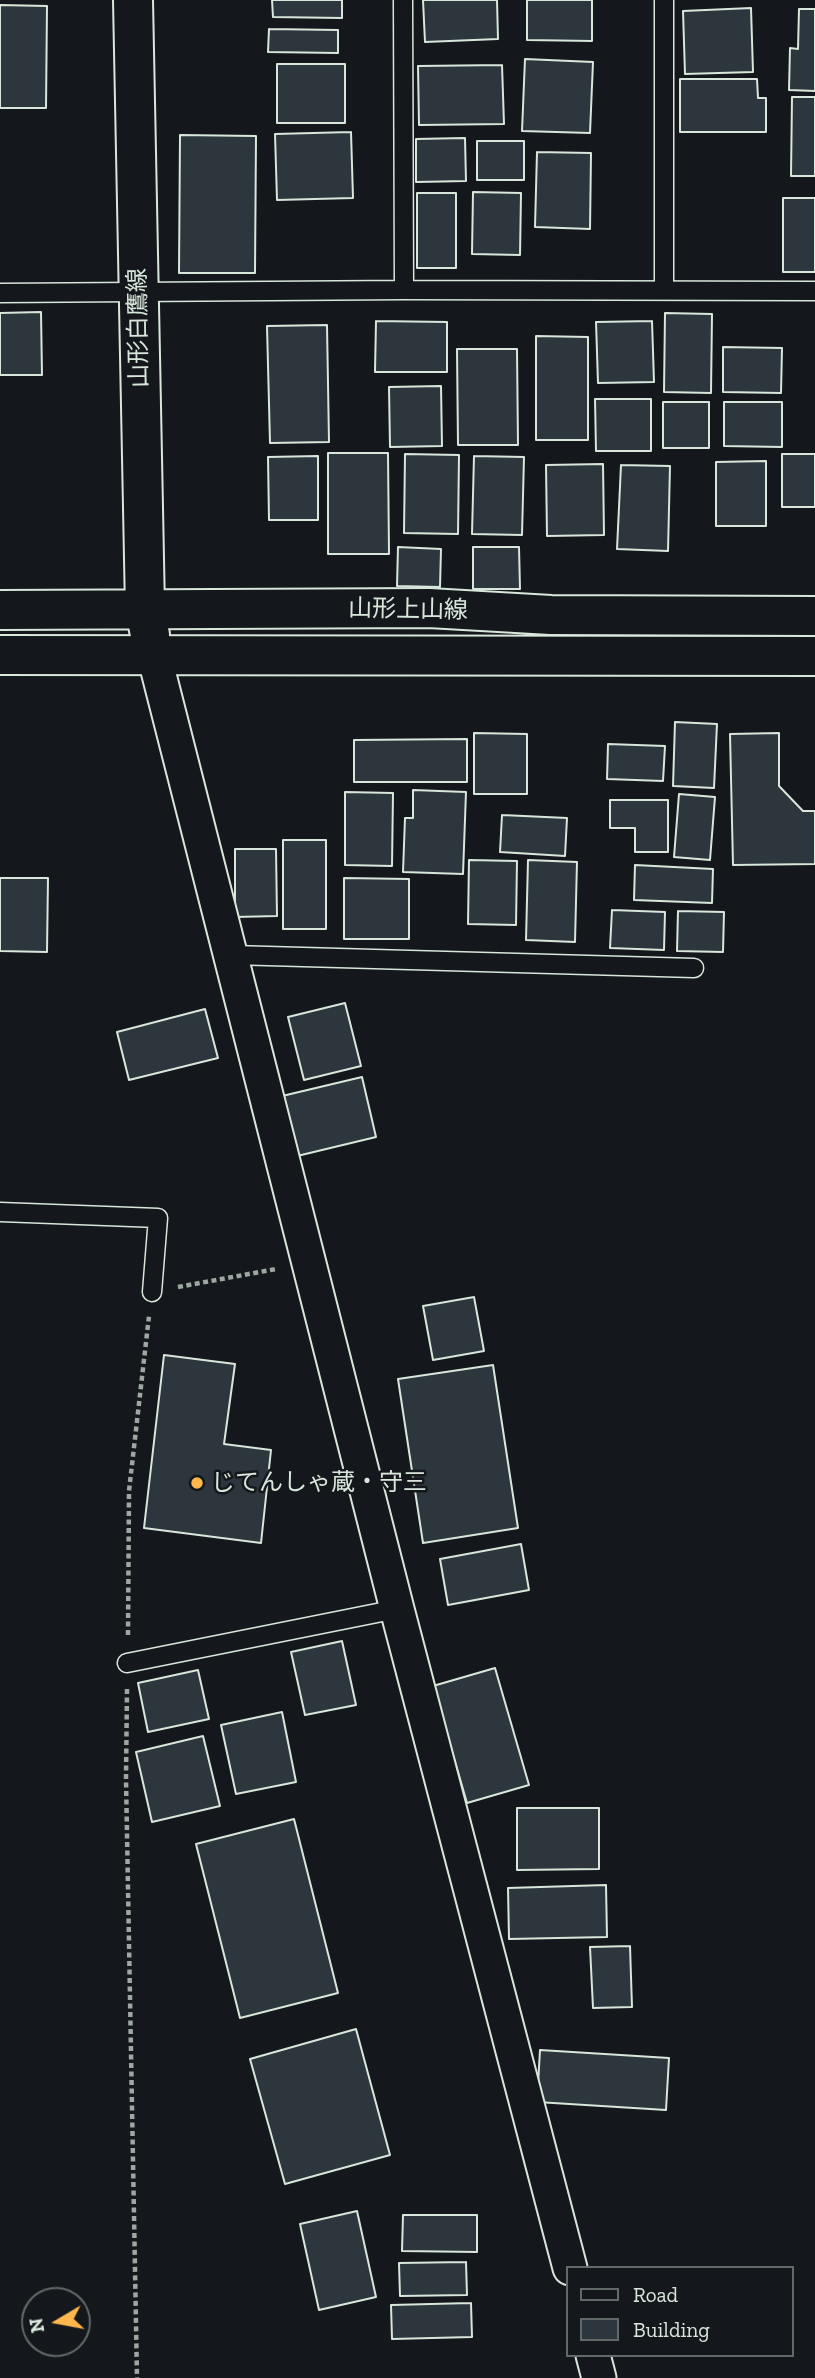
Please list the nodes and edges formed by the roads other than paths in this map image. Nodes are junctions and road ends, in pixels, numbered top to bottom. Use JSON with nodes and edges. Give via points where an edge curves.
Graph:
{"nodes":[{"id":1,"x":133,"y":0,"type":"edge"},
{"id":2,"x":403,"y":0,"type":"edge"},
{"id":3,"x":664,"y":0,"type":"edge"},
{"id":4,"x":404,"y":290,"type":"junction"},
{"id":5,"x":664,"y":290,"type":"junction"},
{"id":6,"x":815,"y":291,"type":"edge"},
{"id":7,"x":0,"y":293,"type":"edge"},
{"id":8,"x":138,"y":293,"type":"junction"},
{"id":9,"x":145,"y":609,"type":"junction"},
{"id":10,"x":0,"y":610,"type":"edge"},
{"id":11,"x":815,"y":617,"type":"edge"},
{"id":12,"x":0,"y":655,"type":"edge"},
{"id":13,"x":154,"y":655,"type":"junction"},
{"id":14,"x":815,"y":656,"type":"edge"},
{"id":15,"x":232,"y":955,"type":"junction"},
{"id":16,"x":694,"y":968,"type":"dead end"},
{"id":17,"x":0,"y":1212,"type":"edge"},
{"id":18,"x":152,"y":1292,"type":"road end"},
{"id":19,"x":397,"y":1609,"type":"junction"},
{"id":20,"x":127,"y":1663,"type":"road end"},
{"id":21,"x":569,"y":2266,"type":"edge"},
{"id":22,"x":594,"y":2357,"type":"edge"},
{"id":23,"x":599,"y":2378,"type":"edge"}],
"edges":[{"from":1,"to":8,"type":"main road","name":"山形白鷹線"},
{"from":2,"to":4,"type":"lane"},
{"from":3,"to":5,"type":"lane"},
{"from":4,"to":5,"type":"lane"},
{"from":4,"to":8,"type":"lane"},
{"from":5,"to":6,"type":"lane"},
{"from":7,"to":8,"type":"lane"},
{"from":8,"to":9,"type":"main road","name":"山形白鷹線"},
{"from":9,"to":10,"type":"main road","name":"山形上山線"},
{"from":9,"to":11,"type":"main road","name":"山形上山線","via":[[429,608],[551,615]]},
{"from":9,"to":13,"type":"main road","name":"山形白鷹線"},
{"from":12,"to":13,"type":"main road","name":"山形上山線"},
{"from":13,"to":14,"type":"main road","name":"山形上山線"},
{"from":13,"to":15,"type":"street"},
{"from":15,"to":16,"type":"lane"},
{"from":15,"to":19,"type":"street"},
{"from":17,"to":18,"type":"lane","via":[[158,1218]]},
{"from":19,"to":20,"type":"lane"},
{"from":19,"to":21,"type":"street"},
{"from":22,"to":23,"type":"street"}]}
